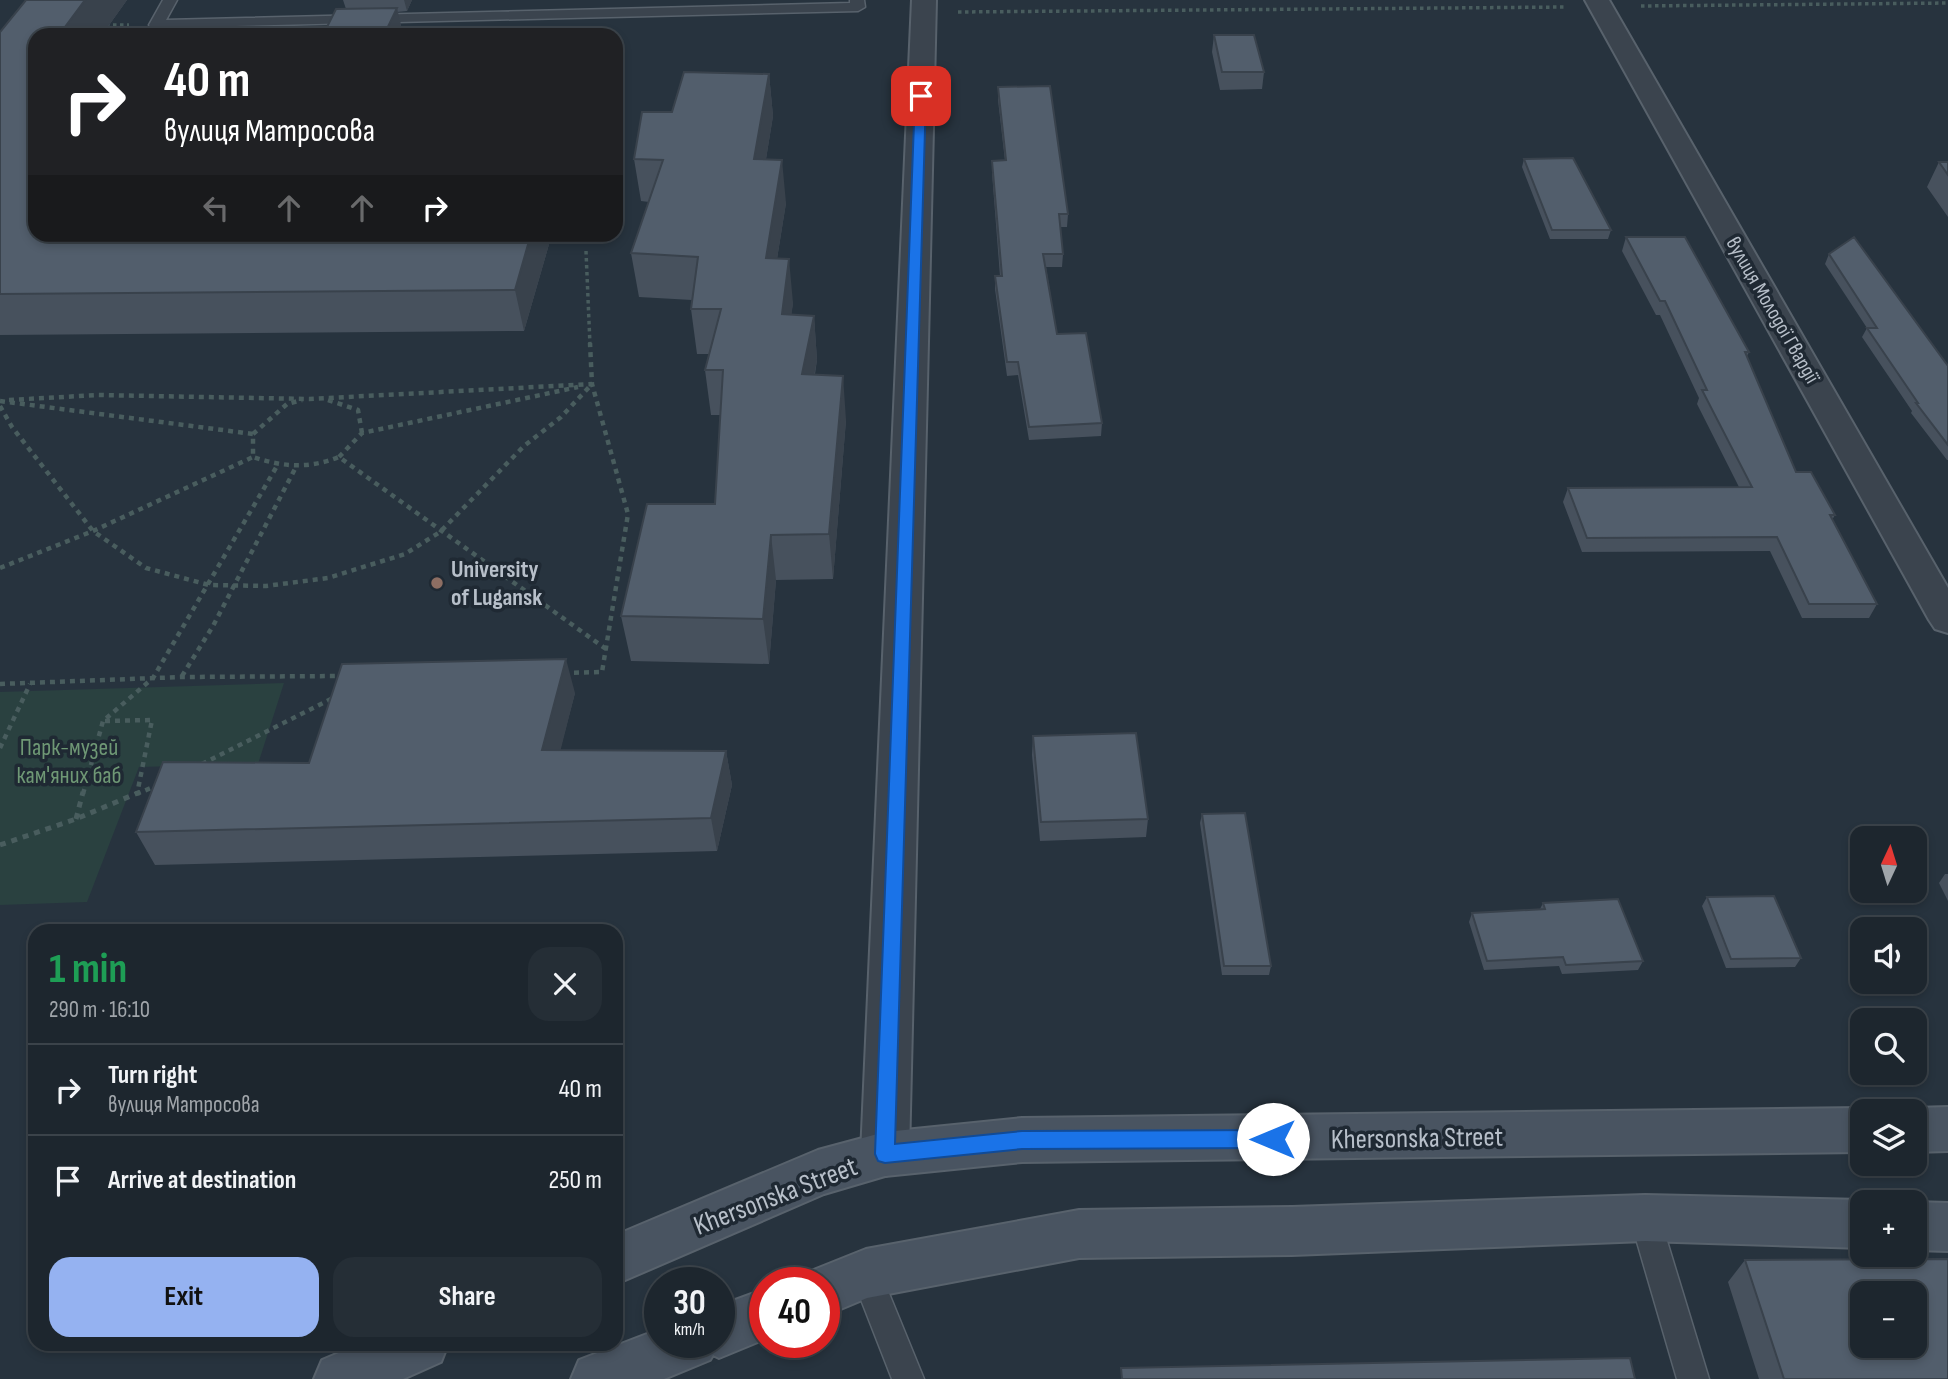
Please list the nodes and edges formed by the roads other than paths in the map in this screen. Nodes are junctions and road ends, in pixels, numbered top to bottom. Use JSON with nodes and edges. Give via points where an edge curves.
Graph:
{"nodes":[{"id":1,"x":170,"y":0,"type":"edge"},
{"id":2,"x":327,"y":0,"type":"edge"},
{"id":3,"x":857,"y":0,"type":"edge"},
{"id":4,"x":1599,"y":3,"type":"edge"},
{"id":5,"x":924,"y":6,"type":"edge"},
{"id":6,"x":315,"y":22,"type":"junction"},
{"id":7,"x":1948,"y":620,"type":"edge"},
{"id":8,"x":1948,"y":1129,"type":"edge"},
{"id":9,"x":1850,"y":1130,"type":"edge"},
{"id":10,"x":1927,"y":1130,"type":"edge"},
{"id":11,"x":885,"y":1154,"type":"junction"},
{"id":12,"x":1645,"y":1218,"type":"junction"},
{"id":13,"x":1850,"y":1224,"type":"edge"},
{"id":14,"x":1927,"y":1226,"type":"edge"},
{"id":15,"x":1948,"y":1227,"type":"edge"},
{"id":16,"x":623,"y":1257,"type":"edge"},
{"id":17,"x":845,"y":1283,"type":"edge"},
{"id":18,"x":406,"y":1351,"type":"edge"},
{"id":19,"x":651,"y":1358,"type":"edge"},
{"id":20,"x":341,"y":1379,"type":"edge"},
{"id":21,"x":598,"y":1379,"type":"edge"},
{"id":22,"x":908,"y":1379,"type":"edge"},
{"id":23,"x":1693,"y":1379,"type":"edge"}],
"edges":[{"from":1,"to":6,"type":"lane","via":[[156,25]]},
{"from":2,"to":6,"type":"lane"},
{"from":3,"to":6,"type":"lane","via":[[858,8]]},
{"from":4,"to":7,"type":"street","name":"вулиця Молодої Гвардії"},
{"from":5,"to":11,"type":"street"},
{"from":8,"to":10,"type":"street"},
{"from":9,"to":11,"type":"street","name":"Khersonska Street","via":[[1022,1140]]},
{"from":11,"to":16,"type":"street","name":"Khersonska Street","via":[[818,1172]]},
{"from":12,"to":13,"type":"street"},
{"from":12,"to":17,"type":"street","via":[[1079,1234]]},
{"from":12,"to":23,"type":"lane"},
{"from":14,"to":15,"type":"street"},
{"from":17,"to":22,"type":"lane"},
{"from":18,"to":20,"type":"street"},
{"from":19,"to":21,"type":"street"}]}
